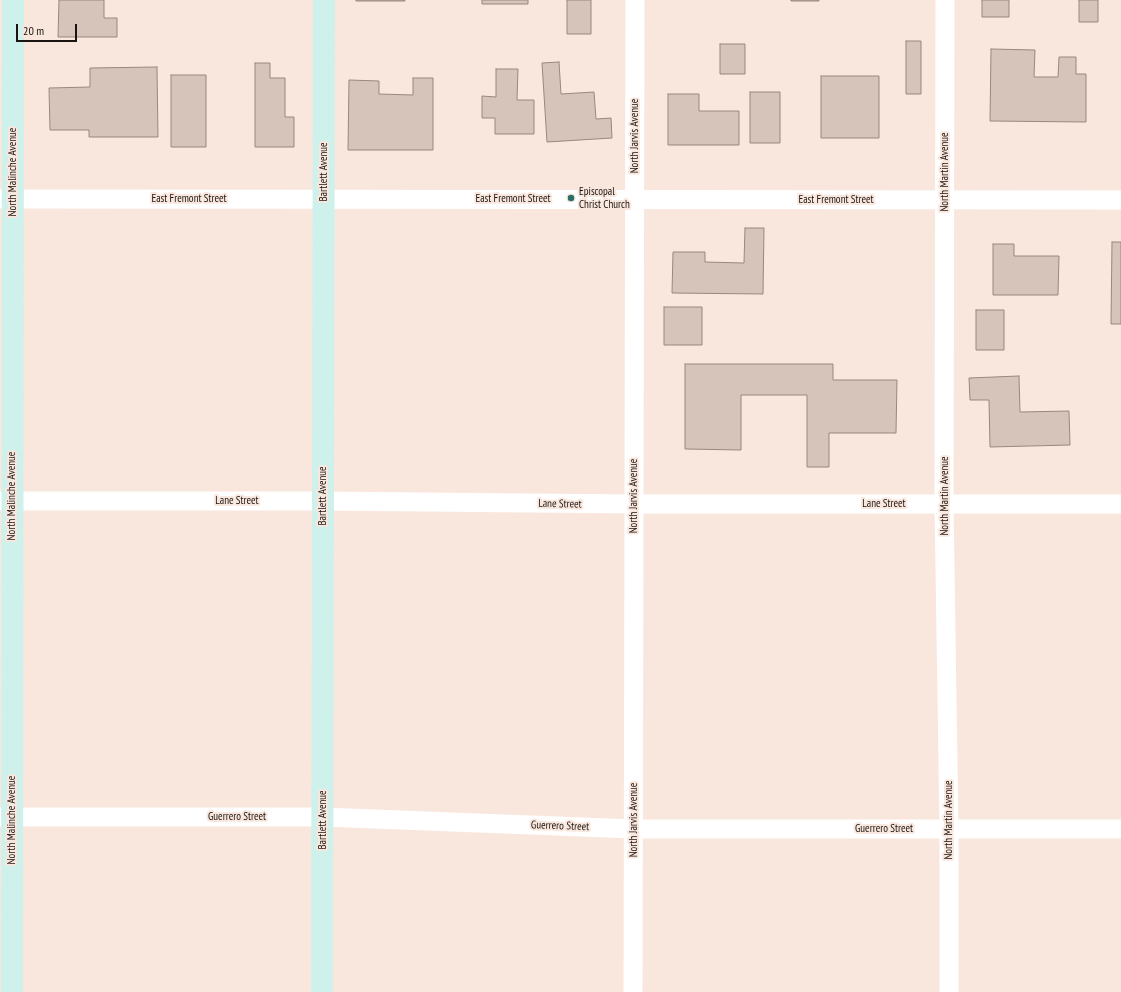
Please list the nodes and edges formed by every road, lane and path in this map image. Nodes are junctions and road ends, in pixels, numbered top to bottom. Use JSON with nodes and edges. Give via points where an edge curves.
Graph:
{"nodes":[{"id":1,"x":14,"y":0,"type":"edge"},
{"id":2,"x":324,"y":0,"type":"edge"},
{"id":3,"x":635,"y":0,"type":"edge"},
{"id":4,"x":946,"y":0,"type":"edge"},
{"id":5,"x":7,"y":199,"type":"edge"},
{"id":6,"x":324,"y":199,"type":"junction"},
{"id":7,"x":634,"y":199,"type":"junction"},
{"id":8,"x":945,"y":200,"type":"junction"},
{"id":9,"x":1121,"y":200,"type":"edge"},
{"id":10,"x":6,"y":501,"type":"edge"},
{"id":11,"x":323,"y":501,"type":"junction"},
{"id":12,"x":634,"y":504,"type":"junction"},
{"id":13,"x":944,"y":504,"type":"junction"},
{"id":14,"x":1121,"y":504,"type":"edge"},
{"id":15,"x":6,"y":817,"type":"edge"},
{"id":16,"x":323,"y":817,"type":"junction"},
{"id":17,"x":634,"y":829,"type":"junction"},
{"id":18,"x":949,"y":829,"type":"junction"},
{"id":19,"x":1121,"y":829,"type":"edge"},
{"id":20,"x":12,"y":992,"type":"edge"},
{"id":21,"x":322,"y":992,"type":"edge"},
{"id":22,"x":633,"y":992,"type":"edge"},
{"id":23,"x":949,"y":992,"type":"edge"}],
"edges":[{"from":1,"to":5,"type":"main road","name":"North Malinche Avenue"},
{"from":2,"to":6,"type":"main road","name":"Bartlett Avenue"},
{"from":3,"to":7,"type":"street","name":"North Jarvis Avenue"},
{"from":4,"to":8,"type":"street","name":"North Martin Avenue"},
{"from":5,"to":6,"type":"street","name":"East Fremont Street"},
{"from":5,"to":10,"type":"main road","name":"North Malinche Avenue"},
{"from":6,"to":7,"type":"street","name":"East Fremont Street"},
{"from":6,"to":11,"type":"main road","name":"Bartlett Avenue"},
{"from":7,"to":8,"type":"street","name":"East Fremont Street"},
{"from":7,"to":12,"type":"street","name":"North Jarvis Avenue"},
{"from":8,"to":9,"type":"street","name":"East Fremont Street"},
{"from":8,"to":13,"type":"street","name":"North Martin Avenue"},
{"from":10,"to":11,"type":"street","name":"Lane Street"},
{"from":10,"to":15,"type":"main road","name":"North Malinche Avenue"},
{"from":11,"to":12,"type":"street","name":"Lane Street"},
{"from":11,"to":16,"type":"main road","name":"Bartlett Avenue"},
{"from":12,"to":13,"type":"street","name":"Lane Street"},
{"from":12,"to":17,"type":"street","name":"North Jarvis Avenue"},
{"from":13,"to":14,"type":"street","name":"Lane Street"},
{"from":13,"to":18,"type":"street","name":"North Martin Avenue"},
{"from":15,"to":16,"type":"street","name":"Guerrero Street"},
{"from":15,"to":20,"type":"main road","name":"North Malinche Avenue"},
{"from":16,"to":17,"type":"street","name":"Guerrero Street"},
{"from":16,"to":21,"type":"main road","name":"Bartlett Avenue"},
{"from":17,"to":18,"type":"street","name":"Guerrero Street"},
{"from":17,"to":22,"type":"street","name":"North Jarvis Avenue"},
{"from":18,"to":19,"type":"street","name":"Guerrero Street"},
{"from":18,"to":23,"type":"street","name":"North Martin Avenue"}]}
